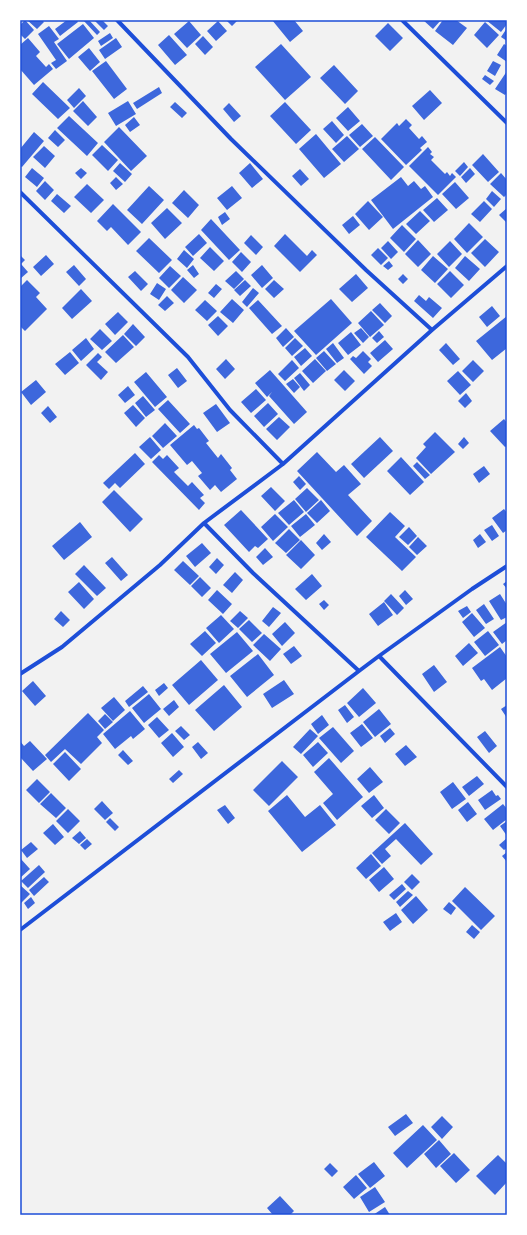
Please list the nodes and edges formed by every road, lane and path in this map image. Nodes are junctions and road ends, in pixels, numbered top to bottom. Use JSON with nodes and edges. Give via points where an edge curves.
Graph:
{"nodes":[{"id":1,"x":117,"y":20,"type":"edge"},
{"id":2,"x":402,"y":20,"type":"edge"},
{"id":3,"x":507,"y":123,"type":"edge"},
{"id":4,"x":20,"y":192,"type":"edge"},
{"id":5,"x":507,"y":266,"type":"edge"},
{"id":6,"x":432,"y":330,"type":"junction"},
{"id":7,"x":283,"y":464,"type":"junction"},
{"id":8,"x":204,"y":523,"type":"junction"},
{"id":9,"x":507,"y":566,"type":"edge"},
{"id":10,"x":379,"y":656,"type":"junction"},
{"id":11,"x":359,"y":671,"type":"junction"},
{"id":12,"x":20,"y":674,"type":"edge"},
{"id":13,"x":507,"y":787,"type":"edge"},
{"id":14,"x":20,"y":930,"type":"edge"}],
"edges":[{"from":1,"to":6,"type":"street","via":[[231,139]]},
{"from":2,"to":3,"type":"street"},
{"from":4,"to":7,"type":"street","via":[[188,357],[230,410]]},
{"from":5,"to":6,"type":"street"},
{"from":6,"to":7,"type":"street"},
{"from":7,"to":8,"type":"street"},
{"from":8,"to":11,"type":"street","via":[[253,573]]},
{"from":8,"to":12,"type":"street","via":[[160,565],[62,647]]},
{"from":9,"to":10,"type":"street"},
{"from":10,"to":11,"type":"street"},
{"from":10,"to":13,"type":"street"},
{"from":11,"to":14,"type":"street"}]}
